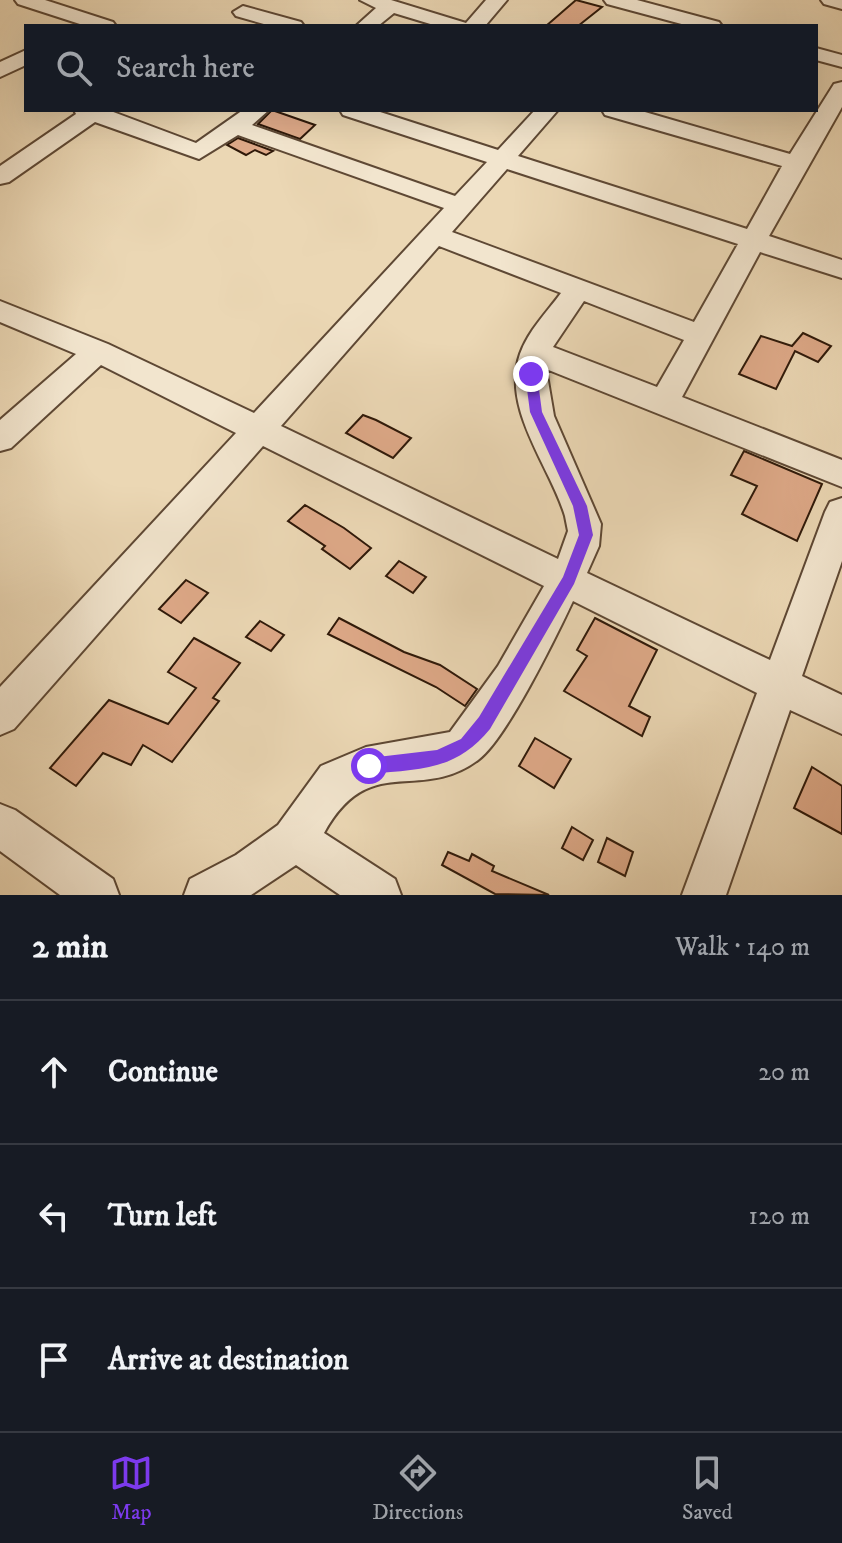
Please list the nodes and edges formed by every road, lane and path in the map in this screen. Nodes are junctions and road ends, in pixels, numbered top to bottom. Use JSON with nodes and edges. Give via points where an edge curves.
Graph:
{"nodes":[{"id":1,"x":25,"y":0,"type":"edge"},
{"id":2,"x":370,"y":0,"type":"edge"},
{"id":3,"x":497,"y":0,"type":"edge"},
{"id":4,"x":614,"y":0,"type":"edge"},
{"id":5,"x":831,"y":0,"type":"edge"},
{"id":6,"x":640,"y":3,"type":"edge"},
{"id":7,"x":842,"y":3,"type":"edge"},
{"id":8,"x":252,"y":6,"type":"edge"},
{"id":9,"x":391,"y":6,"type":"junction"},
{"id":10,"x":79,"y":22,"type":"edge"},
{"id":11,"x":225,"y":24,"type":"edge"},
{"id":12,"x":290,"y":24,"type":"edge"},
{"id":13,"x":368,"y":24,"type":"edge"},
{"id":14,"x":451,"y":24,"type":"edge"},
{"id":15,"x":476,"y":24,"type":"edge"},
{"id":16,"x":621,"y":24,"type":"edge"},
{"id":17,"x":706,"y":24,"type":"edge"},
{"id":18,"x":818,"y":55,"type":"edge"},
{"id":19,"x":24,"y":57,"type":"edge"},
{"id":20,"x":842,"y":61,"type":"edge"},
{"id":21,"x":0,"y":74,"type":"edge"},
{"id":22,"x":24,"y":86,"type":"edge"},
{"id":23,"x":842,"y":89,"type":"edge"},
{"id":24,"x":91,"y":112,"type":"edge"},
{"id":25,"x":95,"y":112,"type":"edge"},
{"id":26,"x":255,"y":112,"type":"edge"},
{"id":27,"x":366,"y":112,"type":"edge"},
{"id":28,"x":545,"y":112,"type":"edge"},
{"id":29,"x":620,"y":112,"type":"edge"},
{"id":30,"x":832,"y":125,"type":"edge"},
{"id":31,"x":236,"y":127,"type":"junction"},
{"id":32,"x":322,"y":156,"type":"junction"},
{"id":33,"x":503,"y":161,"type":"junction"},
{"id":34,"x":796,"y":163,"type":"junction"},
{"id":35,"x":0,"y":177,"type":"edge"},
{"id":36,"x":461,"y":206,"type":"junction"},
{"id":37,"x":435,"y":235,"type":"junction"},
{"id":38,"x":754,"y":243,"type":"junction"},
{"id":39,"x":842,"y":269,"type":"edge"},
{"id":40,"x":579,"y":288,"type":"junction"},
{"id":41,"x":0,"y":311,"type":"edge"},
{"id":42,"x":703,"y":336,"type":"junction"},
{"id":43,"x":98,"y":351,"type":"junction"},
{"id":44,"x":536,"y":352,"type":"junction"},
{"id":45,"x":664,"y":402,"type":"junction"},
{"id":46,"x":257,"y":430,"type":"junction"},
{"id":47,"x":0,"y":439,"type":"edge"},
{"id":48,"x":842,"y":474,"type":"edge"},
{"id":49,"x":842,"y":512,"type":"edge"},
{"id":50,"x":569,"y":579,"type":"junction"},
{"id":51,"x":780,"y":685,"type":"junction"},
{"id":52,"x":842,"y":715,"type":"edge"},
{"id":53,"x":0,"y":716,"type":"edge"},
{"id":54,"x":0,"y":825,"type":"edge"},
{"id":55,"x":295,"y":839,"type":"junction"},
{"id":56,"x":97,"y":895,"type":"edge"},
{"id":57,"x":206,"y":895,"type":"edge"},
{"id":58,"x":379,"y":895,"type":"edge"},
{"id":59,"x":704,"y":895,"type":"edge"}],
"edges":[{"from":1,"to":10,"type":"street"},
{"from":2,"to":9,"type":"street"},
{"from":3,"to":15,"type":"street"},
{"from":4,"to":6,"type":"street"},
{"from":5,"to":7,"type":"street"},
{"from":6,"to":16,"type":"street"},
{"from":6,"to":17,"type":"street"},
{"from":8,"to":11,"type":"street"},
{"from":8,"to":12,"type":"street"},
{"from":9,"to":13,"type":"street"},
{"from":9,"to":14,"type":"street"},
{"from":18,"to":20,"type":"street"},
{"from":19,"to":21,"type":"street"},
{"from":21,"to":22,"type":"street"},
{"from":23,"to":30,"type":"street"},
{"from":24,"to":35,"type":"street"},
{"from":25,"to":31,"type":"street","via":[[199,152]]},
{"from":26,"to":31,"type":"street"},
{"from":27,"to":32,"type":"street"},
{"from":27,"to":33,"type":"street"},
{"from":28,"to":33,"type":"street"},
{"from":29,"to":34,"type":"street"},
{"from":30,"to":34,"type":"street"},
{"from":31,"to":32,"type":"street"},
{"from":32,"to":36,"type":"street"},
{"from":33,"to":36,"type":"street"},
{"from":33,"to":38,"type":"street"},
{"from":34,"to":38,"type":"street"},
{"from":36,"to":37,"type":"street"},
{"from":37,"to":40,"type":"street"},
{"from":37,"to":46,"type":"street"},
{"from":38,"to":39,"type":"street"},
{"from":38,"to":42,"type":"street"},
{"from":40,"to":42,"type":"street"},
{"from":40,"to":44,"type":"street"},
{"from":41,"to":43,"type":"street"},
{"from":42,"to":45,"type":"street"},
{"from":43,"to":46,"type":"street"},
{"from":43,"to":47,"type":"street"},
{"from":44,"to":45,"type":"street"},
{"from":44,"to":50,"type":"street","via":[[531,374],[536,412],[580,506],[586,535]]},
{"from":45,"to":48,"type":"street"},
{"from":46,"to":50,"type":"street"},
{"from":46,"to":53,"type":"street"},
{"from":49,"to":51,"type":"street"},
{"from":50,"to":51,"type":"street"},
{"from":50,"to":55,"type":"street","via":[[467,745],[438,758],[369,766],[338,779],[320,797]]},
{"from":51,"to":52,"type":"street"},
{"from":51,"to":59,"type":"street"},
{"from":54,"to":56,"type":"street"},
{"from":55,"to":57,"type":"street"},
{"from":55,"to":58,"type":"street"}]}
